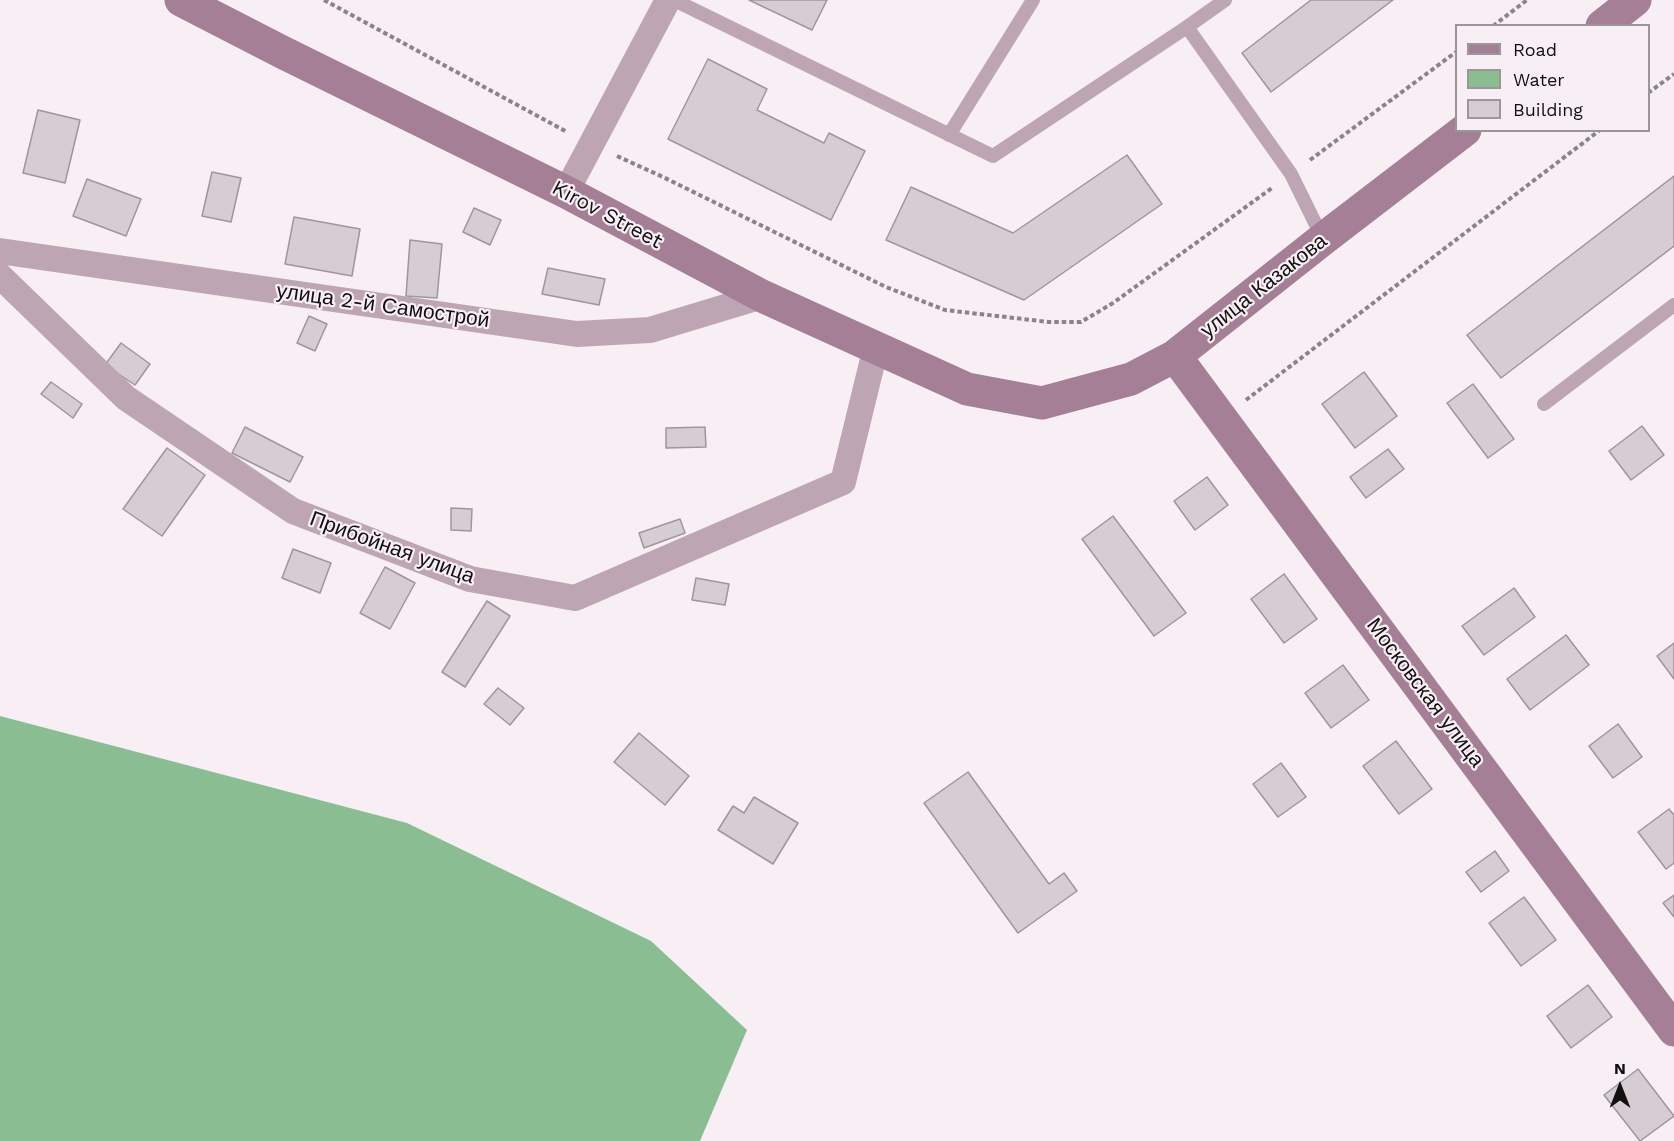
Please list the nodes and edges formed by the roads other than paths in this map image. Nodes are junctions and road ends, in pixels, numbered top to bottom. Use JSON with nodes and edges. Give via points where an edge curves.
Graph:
{"nodes":[{"id":1,"x":181,"y":0,"type":"edge"},
{"id":2,"x":668,"y":0,"type":"edge"},
{"id":3,"x":674,"y":0,"type":"edge"},
{"id":4,"x":1033,"y":0,"type":"edge"},
{"id":5,"x":1225,"y":0,"type":"edge"},
{"id":6,"x":1635,"y":0,"type":"edge"},
{"id":7,"x":1605,"y":24,"type":"edge"},
{"id":8,"x":1187,"y":27,"type":"junction"},
{"id":9,"x":1462,"y":132,"type":"edge"},
{"id":10,"x":949,"y":135,"type":"junction"},
{"id":11,"x":566,"y":192,"type":"junction"},
{"id":12,"x":1323,"y":239,"type":"junction"},
{"id":13,"x":0,"y":251,"type":"edge"},
{"id":14,"x":0,"y":276,"type":"edge"},
{"id":15,"x":762,"y":296,"type":"junction"},
{"id":16,"x":1674,"y":305,"type":"edge"},
{"id":17,"x":876,"y":347,"type":"junction"},
{"id":18,"x":1175,"y":356,"type":"junction"},
{"id":19,"x":1042,"y":403,"type":"joint"},
{"id":20,"x":1544,"y":404,"type":"dead end"},
{"id":21,"x":1674,"y":1030,"type":"edge"}],
"edges":[{"from":1,"to":11,"type":"main road","name":"Kirov Street"},
{"from":2,"to":11,"type":"street"},
{"from":3,"to":10,"type":"lane"},
{"from":4,"to":10,"type":"lane"},
{"from":5,"to":8,"type":"lane"},
{"from":6,"to":7,"type":"main road"},
{"from":8,"to":10,"type":"lane","via":[[993,156]]},
{"from":8,"to":12,"type":"lane","via":[[1291,174]]},
{"from":9,"to":12,"type":"main road","name":"улица Казакова"},
{"from":11,"to":15,"type":"main road","name":"Kirov Street"},
{"from":12,"to":18,"type":"main road","name":"улица Казакова"},
{"from":13,"to":15,"type":"street","name":"улица 2-й Самострой","via":[[577,334],[650,330]]},
{"from":14,"to":17,"type":"street","name":"Прибойная улица","via":[[126,398],[292,511],[470,579],[575,598],[843,482]]},
{"from":15,"to":17,"type":"main road","name":"Kirov Street"},
{"from":16,"to":20,"type":"lane"},
{"from":17,"to":19,"type":"main road","name":"Kirov Street","via":[[967,389]]},
{"from":18,"to":19,"type":"main road","name":"улица Казакова","via":[[1131,380]]},
{"from":18,"to":21,"type":"main road","name":"Московская улица"}]}
